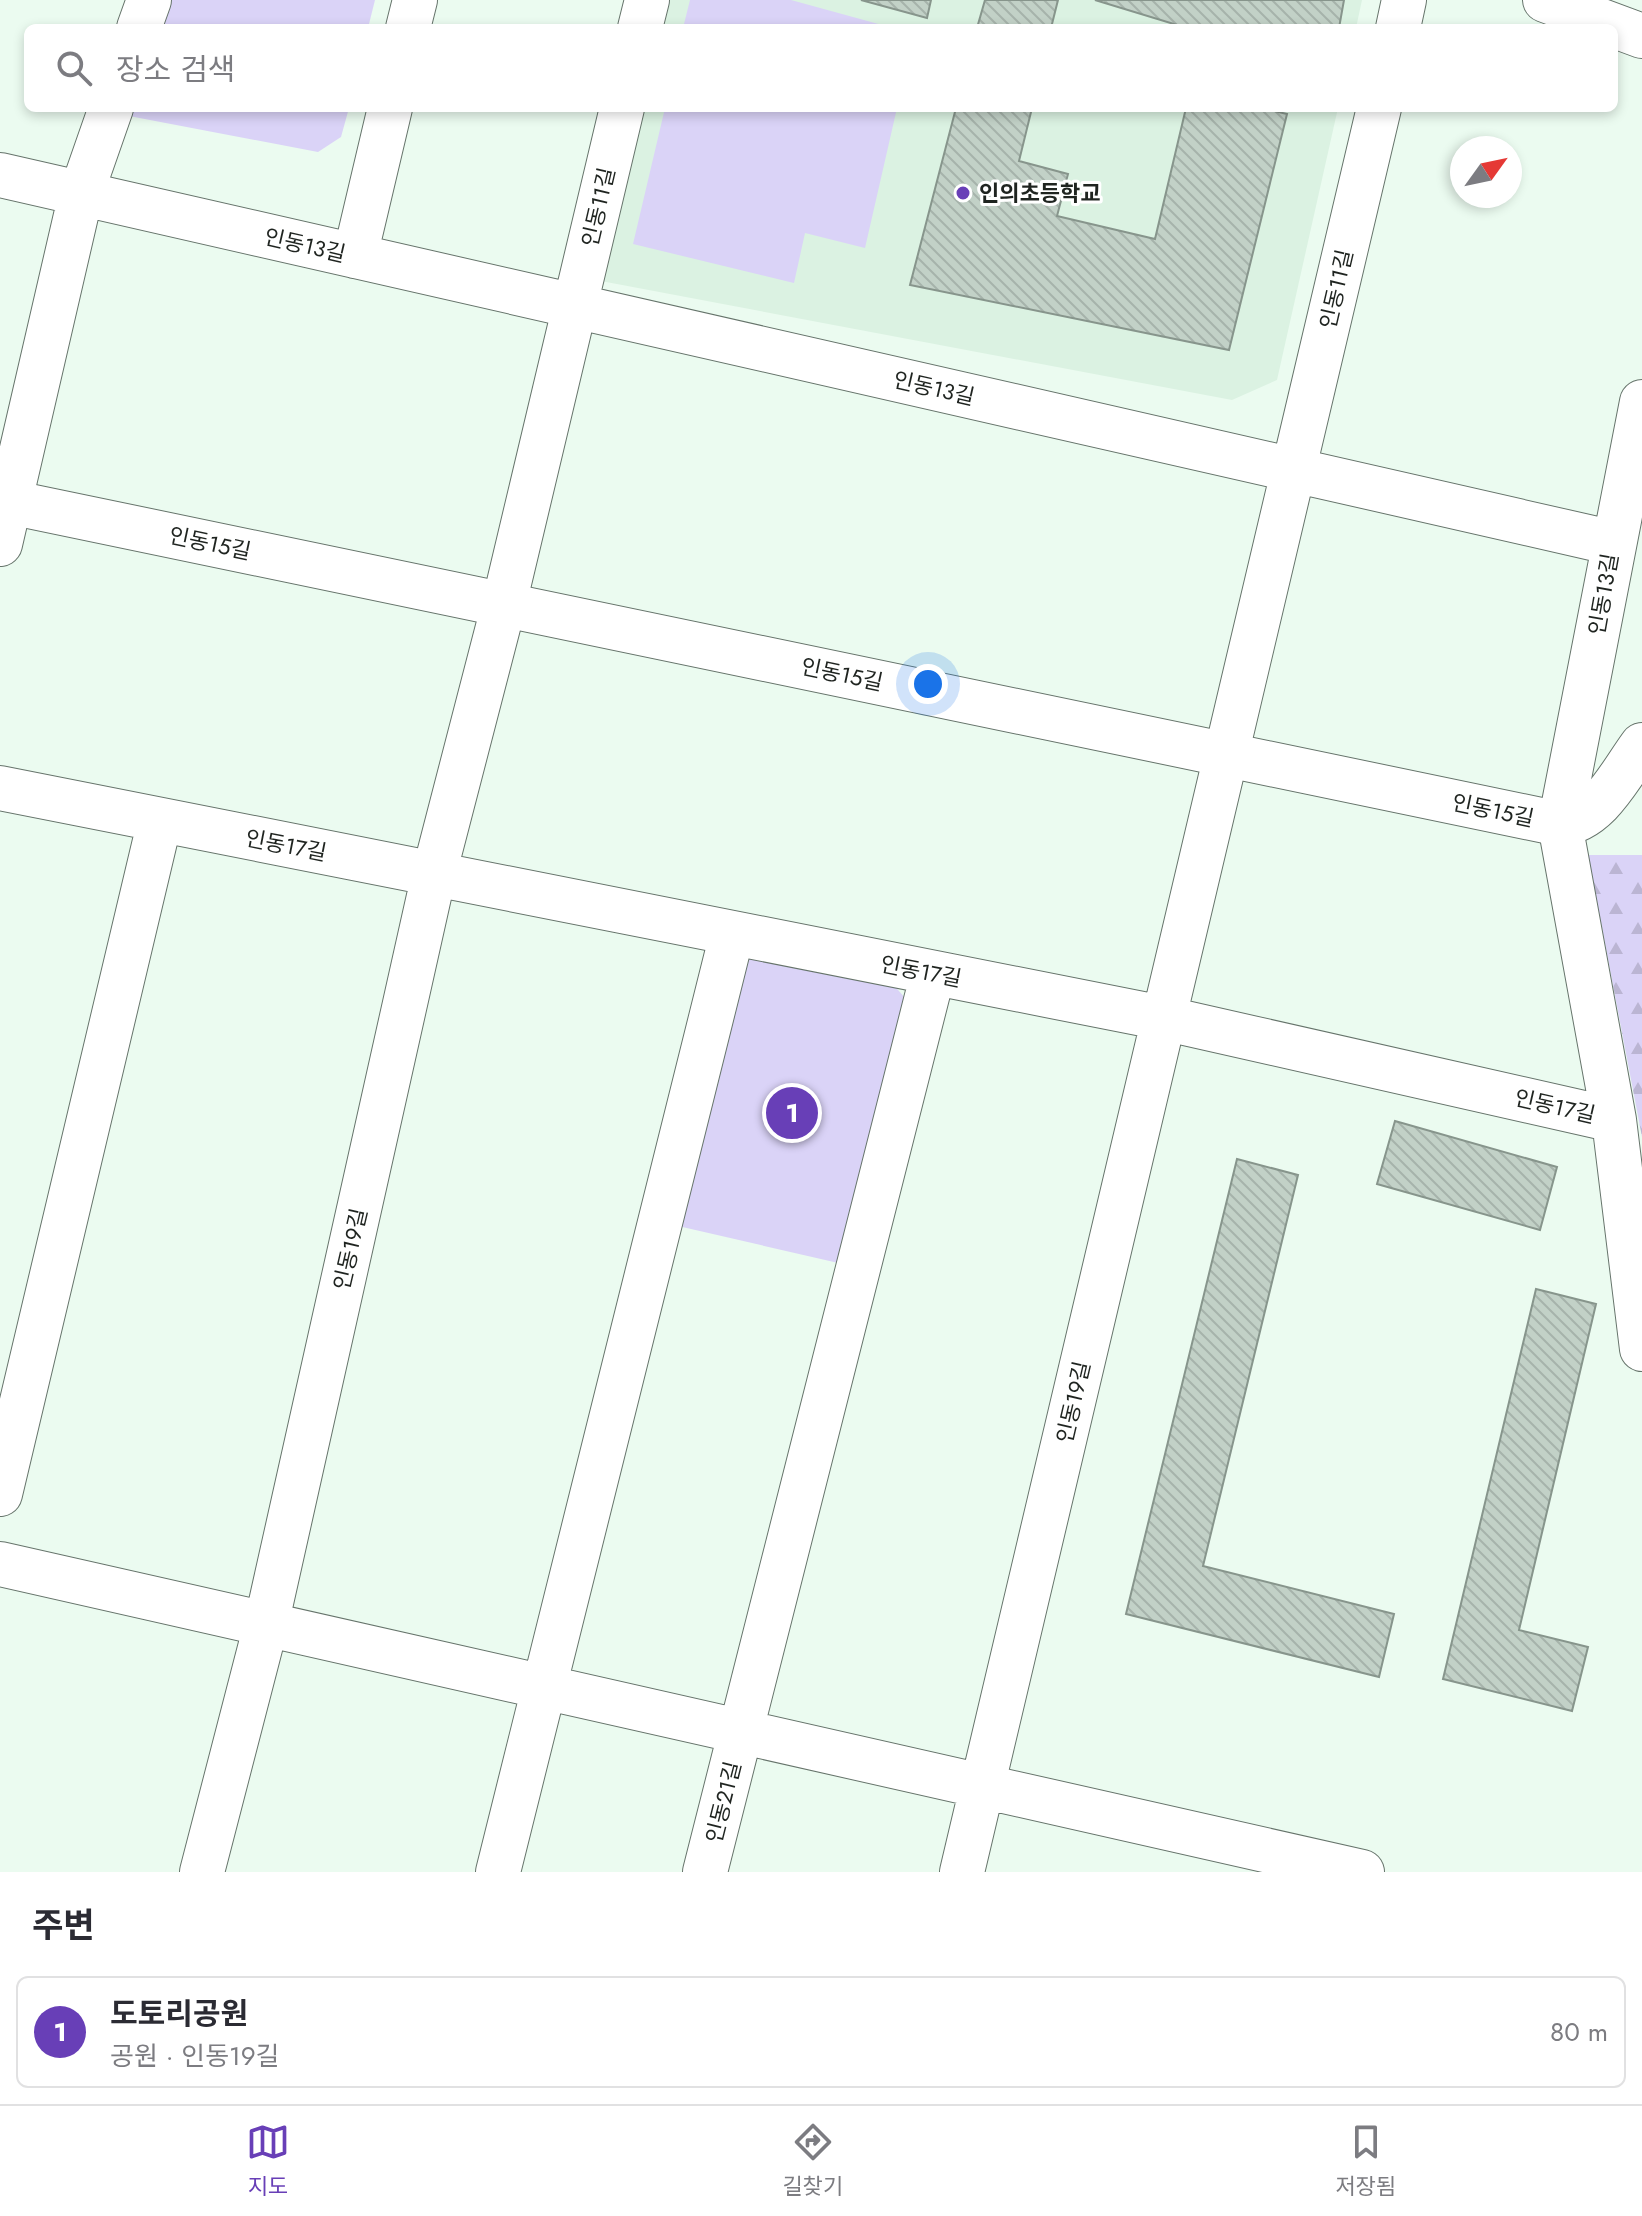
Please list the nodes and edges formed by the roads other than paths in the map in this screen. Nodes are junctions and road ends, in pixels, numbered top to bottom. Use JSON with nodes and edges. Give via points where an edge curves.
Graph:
{"nodes":[{"id":1,"x":149,"y":0,"type":"edge"},
{"id":2,"x":415,"y":0,"type":"edge"},
{"id":3,"x":647,"y":0,"type":"edge"},
{"id":4,"x":1404,"y":0,"type":"edge"},
{"id":5,"x":1545,"y":0,"type":"edge"},
{"id":6,"x":140,"y":24,"type":"edge"},
{"id":7,"x":409,"y":24,"type":"edge"},
{"id":8,"x":641,"y":24,"type":"edge"},
{"id":9,"x":1399,"y":24,"type":"edge"},
{"id":10,"x":1610,"y":24,"type":"edge"},
{"id":11,"x":1618,"y":27,"type":"edge"},
{"id":12,"x":1642,"y":36,"type":"edge"},
{"id":13,"x":110,"y":112,"type":"edge"},
{"id":14,"x":389,"y":112,"type":"edge"},
{"id":15,"x":621,"y":112,"type":"edge"},
{"id":16,"x":1378,"y":112,"type":"edge"},
{"id":17,"x":0,"y":175,"type":"edge"},
{"id":18,"x":81,"y":194,"type":"junction"},
{"id":19,"x":355,"y":256,"type":"junction"},
{"id":20,"x":575,"y":307,"type":"junction"},
{"id":21,"x":1642,"y":402,"type":"edge"},
{"id":22,"x":1293,"y":470,"type":"junction"},
{"id":23,"x":4,"y":501,"type":"edge"},
{"id":24,"x":1614,"y":543,"type":"junction"},
{"id":25,"x":0,"y":544,"type":"edge"},
{"id":26,"x":504,"y":604,"type":"junction"},
{"id":27,"x":1642,"y":745,"type":"edge"},
{"id":28,"x":1226,"y":754,"type":"junction"},
{"id":29,"x":0,"y":788,"type":"edge"},
{"id":30,"x":160,"y":820,"type":"junction"},
{"id":31,"x":1560,"y":824,"type":"junction"},
{"id":32,"x":434,"y":874,"type":"junction"},
{"id":33,"x":732,"y":934,"type":"junction"},
{"id":34,"x":933,"y":973,"type":"junction"},
{"id":35,"x":1163,"y":1018,"type":"junction"},
{"id":36,"x":1614,"y":1120,"type":"junction"},
{"id":37,"x":1642,"y":1349,"type":"edge"},
{"id":38,"x":0,"y":1494,"type":"edge"},
{"id":39,"x":0,"y":1564,"type":"edge"},
{"id":40,"x":266,"y":1625,"type":"junction"},
{"id":41,"x":544,"y":1687,"type":"junction"},
{"id":42,"x":741,"y":1731,"type":"junction"},
{"id":43,"x":982,"y":1786,"type":"junction"},
{"id":44,"x":202,"y":1872,"type":"edge"},
{"id":45,"x":498,"y":1872,"type":"edge"},
{"id":46,"x":705,"y":1872,"type":"edge"},
{"id":47,"x":962,"y":1872,"type":"edge"},
{"id":48,"x":1362,"y":1872,"type":"edge"}],
"edges":[{"from":1,"to":6,"type":"street"},
{"from":2,"to":7,"type":"street"},
{"from":3,"to":8,"type":"street"},
{"from":4,"to":9,"type":"street"},
{"from":5,"to":10,"type":"street"},
{"from":11,"to":12,"type":"street"},
{"from":13,"to":18,"type":"street"},
{"from":14,"to":19,"type":"street"},
{"from":15,"to":20,"type":"street","name":"인동11길"},
{"from":16,"to":22,"type":"street","name":"인동11길"},
{"from":17,"to":18,"type":"street","name":"인동13길"},
{"from":18,"to":19,"type":"street","name":"인동13길"},
{"from":18,"to":23,"type":"street"},
{"from":19,"to":20,"type":"street","name":"인동13길"},
{"from":20,"to":22,"type":"street","name":"인동13길"},
{"from":20,"to":26,"type":"street"},
{"from":21,"to":24,"type":"street"},
{"from":22,"to":24,"type":"street","name":"인동13길"},
{"from":22,"to":28,"type":"street"},
{"from":23,"to":25,"type":"street"},
{"from":23,"to":26,"type":"street","name":"인동15길"},
{"from":24,"to":31,"type":"street","name":"인동13길"},
{"from":26,"to":28,"type":"street","name":"인동15길"},
{"from":26,"to":32,"type":"street"},
{"from":27,"to":31,"type":"street","via":[[1595,807],[1572,823]]},
{"from":28,"to":31,"type":"street","name":"인동15길"},
{"from":28,"to":35,"type":"street"},
{"from":29,"to":30,"type":"street","name":"인동17길"},
{"from":30,"to":32,"type":"street","name":"인동17길"},
{"from":30,"to":38,"type":"street"},
{"from":31,"to":36,"type":"street","name":"인동15길"},
{"from":32,"to":33,"type":"street","name":"인동17길"},
{"from":32,"to":40,"type":"street","name":"인동19길"},
{"from":33,"to":34,"type":"street","name":"인동17길"},
{"from":33,"to":41,"type":"street"},
{"from":34,"to":35,"type":"street","name":"인동17길"},
{"from":34,"to":42,"type":"street"},
{"from":35,"to":36,"type":"street","name":"인동17길"},
{"from":35,"to":43,"type":"street","name":"인동19길"},
{"from":36,"to":37,"type":"street","name":"인동17길"},
{"from":39,"to":40,"type":"street"},
{"from":40,"to":41,"type":"street"},
{"from":40,"to":44,"type":"street","name":"인동19길"},
{"from":41,"to":42,"type":"street"},
{"from":41,"to":45,"type":"street"},
{"from":42,"to":43,"type":"street"},
{"from":42,"to":46,"type":"street","name":"인동21길"},
{"from":43,"to":47,"type":"street","name":"인동19길"},
{"from":43,"to":48,"type":"street"}]}
